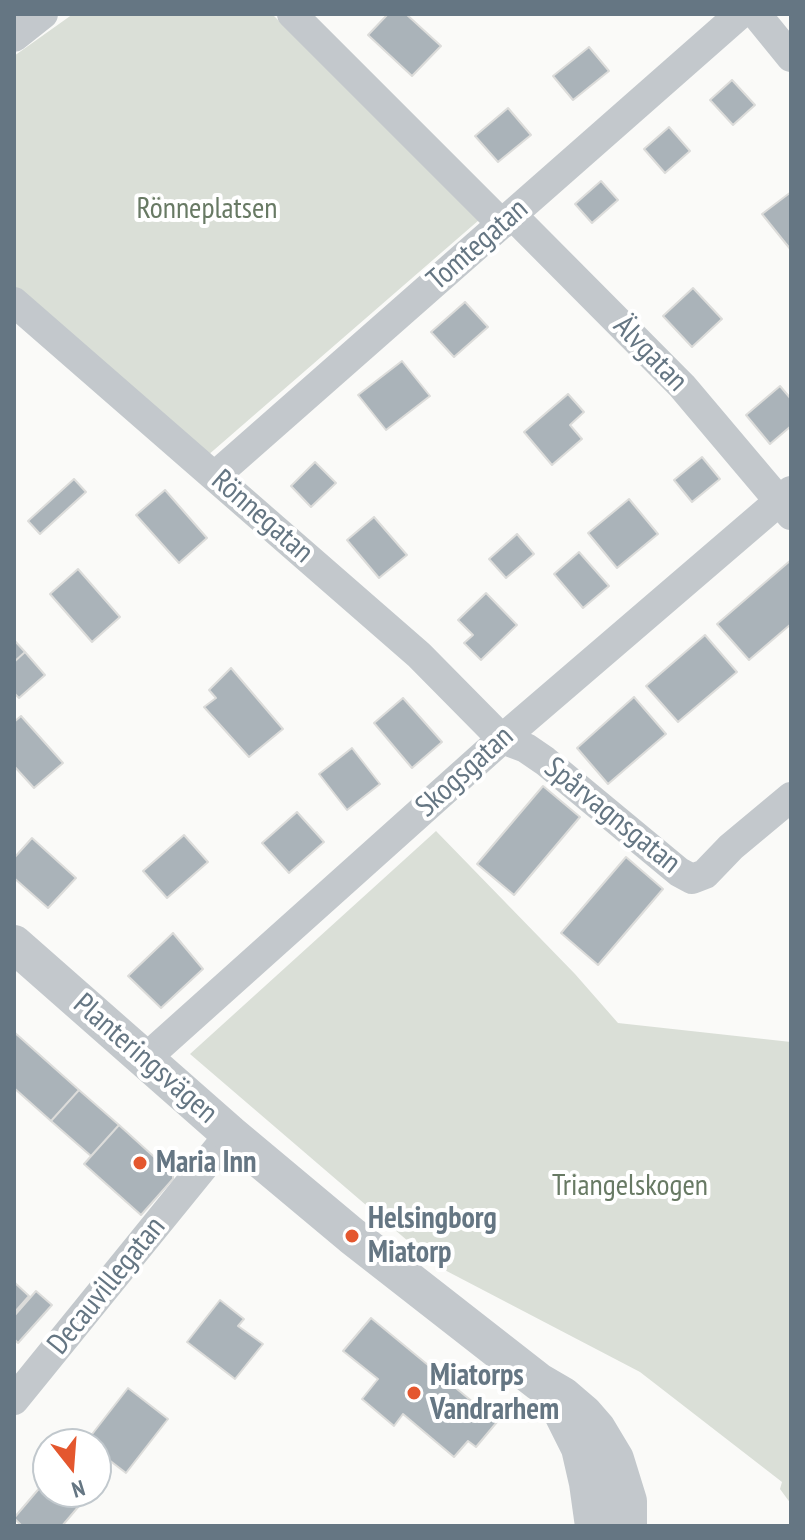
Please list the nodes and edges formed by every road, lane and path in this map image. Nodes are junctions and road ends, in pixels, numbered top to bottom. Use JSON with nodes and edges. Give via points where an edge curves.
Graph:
{"nodes":[{"id":1,"x":43,"y":14,"type":"edge"},
{"id":2,"x":292,"y":14,"type":"edge"},
{"id":3,"x":740,"y":14,"type":"edge"},
{"id":4,"x":756,"y":14,"type":"edge"},
{"id":5,"x":14,"y":37,"type":"edge"},
{"id":6,"x":791,"y":57,"type":"edge"},
{"id":7,"x":507,"y":219,"type":"junction"},
{"id":8,"x":14,"y":302,"type":"edge"},
{"id":9,"x":215,"y":476,"type":"junction"},
{"id":10,"x":787,"y":502,"type":"edge"},
{"id":11,"x":502,"y":739,"type":"junction"},
{"id":12,"x":791,"y":797,"type":"edge"},
{"id":13,"x":14,"y":944,"type":"edge"},
{"id":14,"x":145,"y":1059,"type":"junction"},
{"id":15,"x":230,"y":1134,"type":"junction"},
{"id":16,"x":539,"y":1382,"type":"junction"},
{"id":17,"x":14,"y":1399,"type":"edge"},
{"id":18,"x":594,"y":1526,"type":"edge"},
{"id":19,"x":628,"y":1526,"type":"edge"}],
"edges":[{"from":1,"to":5,"type":"street"},
{"from":2,"to":7,"type":"street","name":"Älvgatan","via":[[373,98]]},
{"from":3,"to":7,"type":"street","name":"Tomtegatan"},
{"from":4,"to":6,"type":"street"},
{"from":7,"to":9,"type":"street","name":"Tomtegatan"},
{"from":7,"to":10,"type":"street","name":"Älvgatan","via":[[682,386]]},
{"from":8,"to":9,"type":"street","name":"Rönnegatan"},
{"from":9,"to":11,"type":"street","name":"Rönnegatan","via":[[419,655]]},
{"from":10,"to":11,"type":"street","name":"Skogsgatan"},
{"from":11,"to":12,"type":"street","name":"Spårvagnsgatan","via":[[545,761],[692,879],[705,874]]},
{"from":11,"to":14,"type":"street","name":"Skogsgatan"},
{"from":13,"to":14,"type":"street","name":"Planteringsvägen"},
{"from":14,"to":15,"type":"street","name":"Planteringsvägen"},
{"from":15,"to":16,"type":"street","name":"Planteringsvägen"},
{"from":15,"to":17,"type":"street","name":"Decauvillegatan"},
{"from":16,"to":18,"type":"street","name":"Planteringsvägen","via":[[566,1417],[580,1448]]},
{"from":16,"to":19,"type":"street","name":"Planteringsvägen","via":[[584,1414],[608,1445],[625,1490]]}]}
